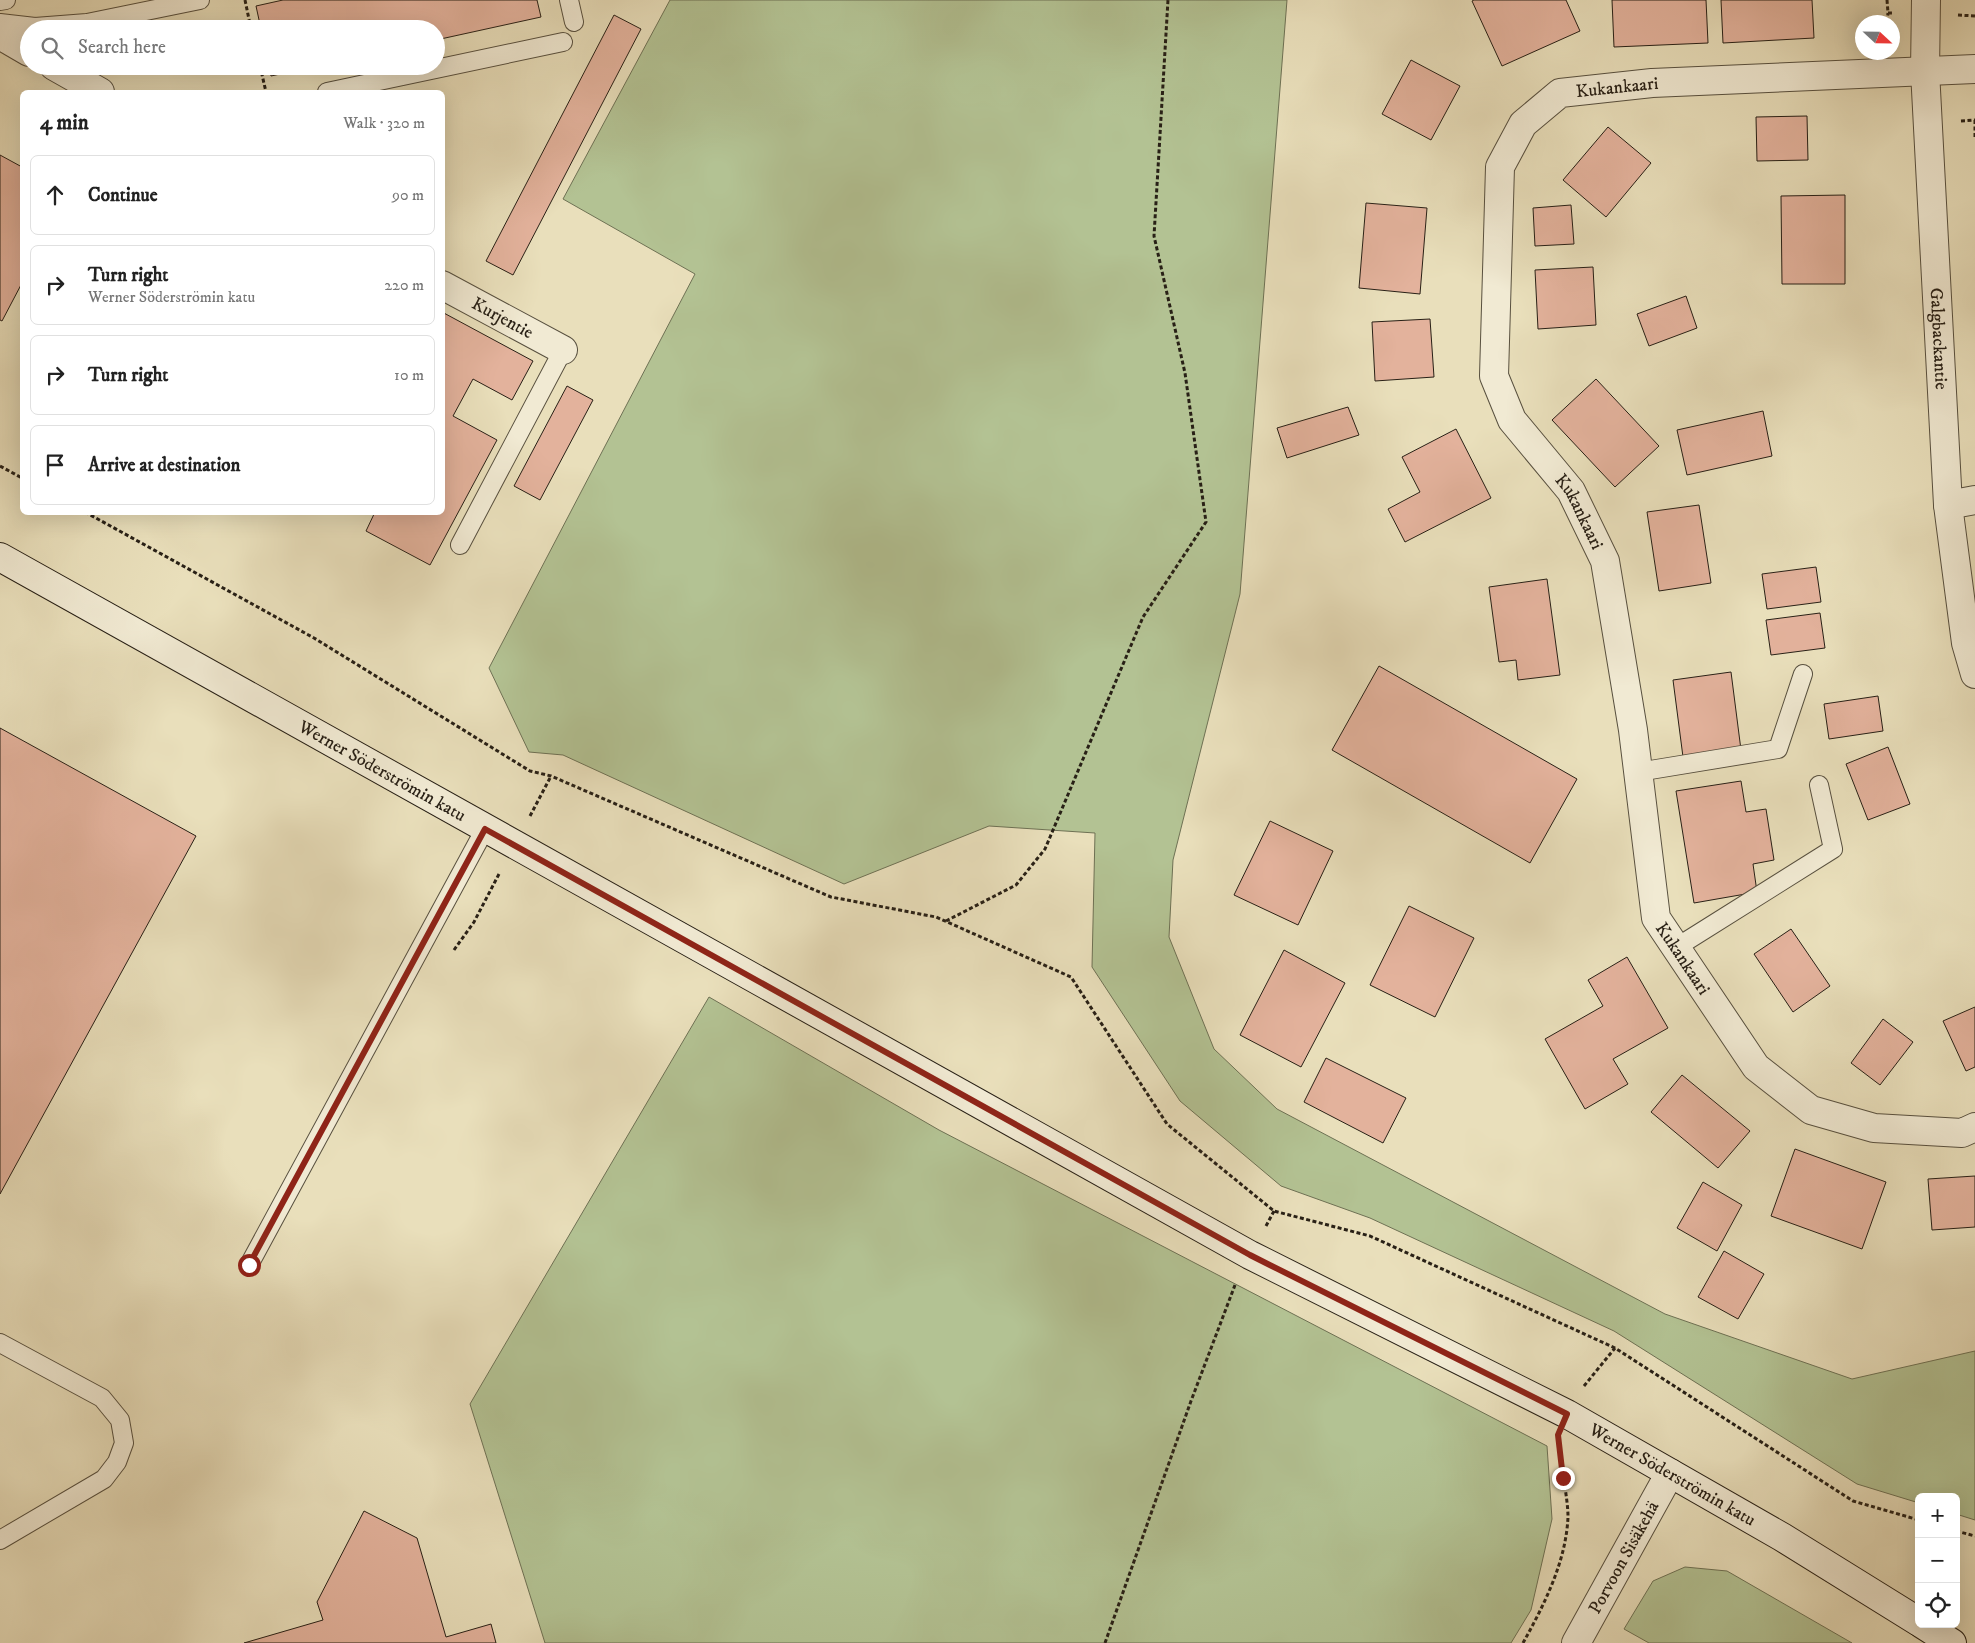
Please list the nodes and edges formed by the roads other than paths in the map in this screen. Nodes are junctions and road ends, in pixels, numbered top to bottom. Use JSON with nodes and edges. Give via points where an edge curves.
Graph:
{"nodes":[{"id":1,"x":6,"y":0,"type":"edge"},
{"id":2,"x":200,"y":0,"type":"edge"},
{"id":3,"x":569,"y":0,"type":"edge"},
{"id":4,"x":1926,"y":0,"type":"edge"},
{"id":5,"x":0,"y":1,"type":"edge"},
{"id":6,"x":106,"y":20,"type":"edge"},
{"id":7,"x":574,"y":22,"type":"dead end"},
{"id":8,"x":0,"y":23,"type":"edge"},
{"id":9,"x":20,"y":25,"type":"edge"},
{"id":10,"x":0,"y":35,"type":"edge"},
{"id":11,"x":563,"y":42,"type":"dead end"},
{"id":12,"x":20,"y":47,"type":"edge"},
{"id":13,"x":445,"y":67,"type":"edge"},
{"id":14,"x":1975,"y":69,"type":"edge"},
{"id":15,"x":1925,"y":71,"type":"junction"},
{"id":16,"x":70,"y":75,"type":"edge"},
{"id":17,"x":407,"y":75,"type":"edge"},
{"id":18,"x":96,"y":90,"type":"edge"},
{"id":19,"x":336,"y":90,"type":"edge"},
{"id":20,"x":445,"y":287,"type":"edge"},
{"id":21,"x":563,"y":350,"type":"joint"},
{"id":22,"x":1975,"y":500,"type":"edge"},
{"id":23,"x":1948,"y":505,"type":"junction"},
{"id":24,"x":460,"y":546,"type":"dead end"},
{"id":25,"x":0,"y":557,"type":"edge"},
{"id":26,"x":1803,"y":674,"type":"dead end"},
{"id":27,"x":1975,"y":674,"type":"edge"},
{"id":28,"x":1638,"y":772,"type":"junction"},
{"id":29,"x":1819,"y":785,"type":"dead end"},
{"id":30,"x":485,"y":829,"type":"junction"},
{"id":31,"x":1677,"y":947,"type":"junction"},
{"id":32,"x":1975,"y":1127,"type":"edge"},
{"id":33,"x":249,"y":1265,"type":"dead end"},
{"id":34,"x":0,"y":1343,"type":"edge"},
{"id":35,"x":1670,"y":1473,"type":"junction"},
{"id":36,"x":0,"y":1540,"type":"edge"},
{"id":37,"x":1915,"y":1620,"type":"edge"},
{"id":38,"x":1928,"y":1628,"type":"edge"},
{"id":39,"x":1576,"y":1643,"type":"edge"},
{"id":40,"x":1952,"y":1643,"type":"edge"}],
"edges":[{"from":1,"to":5,"type":"lane"},
{"from":2,"to":6,"type":"lane"},
{"from":3,"to":7,"type":"lane"},
{"from":4,"to":15,"type":"street","name":"Galgbackantie"},
{"from":8,"to":9,"type":"lane"},
{"from":10,"to":12,"type":"street"},
{"from":11,"to":13,"type":"lane"},
{"from":14,"to":15,"type":"street","name":"Kukankaari"},
{"from":15,"to":23,"type":"street","name":"Galgbackantie"},
{"from":15,"to":28,"type":"street","name":"Kukankaari","via":[[1652,83],[1560,93],[1523,124],[1500,167],[1494,376],[1512,420],[1571,491],[1605,561],[1634,730]]},
{"from":16,"to":18,"type":"street"},
{"from":17,"to":19,"type":"lane"},
{"from":20,"to":21,"type":"street","name":"Kurjentie"},
{"from":21,"to":24,"type":"lane"},
{"from":22,"to":23,"type":"street"},
{"from":23,"to":27,"type":"street","name":"Galgbackantie","via":[[1966,643]]},
{"from":25,"to":30,"type":"street","name":"Werner Söderströmin katu"},
{"from":26,"to":28,"type":"lane","via":[[1778,750]]},
{"from":28,"to":31,"type":"street","name":"Kukankaari","via":[[1656,918]]},
{"from":29,"to":31,"type":"lane","via":[[1833,849]]},
{"from":30,"to":33,"type":"lane"},
{"from":30,"to":35,"type":"street","name":"Werner Söderströmin katu","via":[[1250,1255],[1567,1414]]},
{"from":31,"to":32,"type":"street","name":"Kukankaari","via":[[1756,1066],[1811,1110],[1874,1128],[1962,1133]]},
{"from":34,"to":36,"type":"lane","via":[[102,1398],[120,1420],[124,1443],[117,1462],[104,1479]]},
{"from":35,"to":37,"type":"street","name":"Werner Söderströmin katu"},
{"from":35,"to":39,"type":"street","name":"Porvoon Sisäkehä"},
{"from":38,"to":40,"type":"street","name":"Werner Söderströmin katu"}]}
